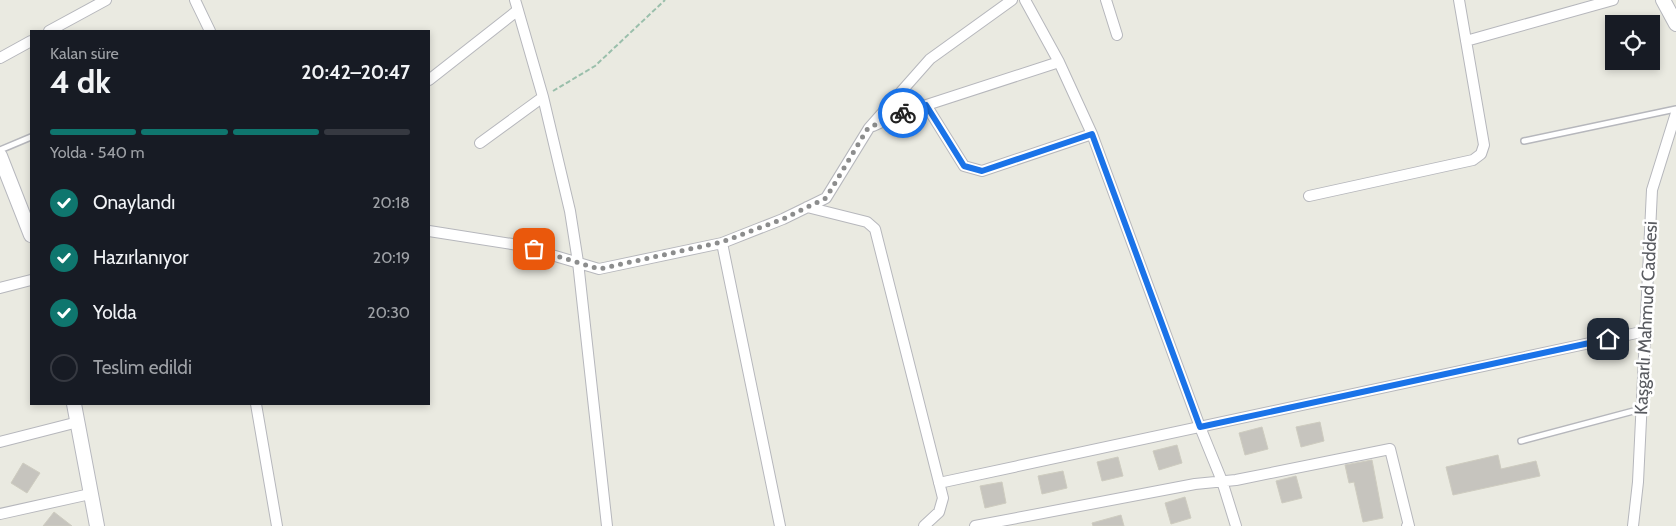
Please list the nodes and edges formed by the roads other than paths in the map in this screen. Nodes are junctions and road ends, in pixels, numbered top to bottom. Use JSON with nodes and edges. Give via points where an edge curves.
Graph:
{"nodes":[{"id":1,"x":106,"y":0,"type":"edge"},
{"id":2,"x":196,"y":0,"type":"edge"},
{"id":3,"x":1012,"y":0,"type":"edge"},
{"id":4,"x":1025,"y":0,"type":"edge"},
{"id":5,"x":1106,"y":0,"type":"edge"},
{"id":6,"x":1459,"y":0,"type":"edge"},
{"id":7,"x":1613,"y":0,"type":"edge"},
{"id":8,"x":1663,"y":0,"type":"edge"},
{"id":9,"x":517,"y":5,"type":"edge"},
{"id":10,"x":1676,"y":24,"type":"edge"},
{"id":11,"x":51,"y":30,"type":"edge"},
{"id":12,"x":210,"y":30,"type":"edge"},
{"id":13,"x":1117,"y":35,"type":"dead end"},
{"id":14,"x":1466,"y":41,"type":"junction"},
{"id":15,"x":30,"y":42,"type":"edge"},
{"id":16,"x":0,"y":58,"type":"edge"},
{"id":17,"x":1058,"y":62,"type":"junction"},
{"id":18,"x":430,"y":79,"type":"edge"},
{"id":19,"x":543,"y":97,"type":"junction"},
{"id":20,"x":926,"y":105,"type":"junction"},
{"id":21,"x":1676,"y":109,"type":"edge"},
{"id":22,"x":1676,"y":113,"type":"edge"},
{"id":23,"x":868,"y":128,"type":"junction"},
{"id":24,"x":1092,"y":134,"type":"junction"},
{"id":25,"x":30,"y":137,"type":"edge"},
{"id":26,"x":1524,"y":141,"type":"dead end"},
{"id":27,"x":480,"y":143,"type":"dead end"},
{"id":28,"x":0,"y":150,"type":"edge"},
{"id":29,"x":0,"y":156,"type":"edge"},
{"id":30,"x":3,"y":175,"type":"edge"},
{"id":31,"x":1309,"y":196,"type":"dead end"},
{"id":32,"x":807,"y":207,"type":"junction"},
{"id":33,"x":430,"y":231,"type":"edge"},
{"id":34,"x":30,"y":234,"type":"edge"},
{"id":35,"x":722,"y":242,"type":"junction"},
{"id":36,"x":578,"y":262,"type":"junction"},
{"id":37,"x":30,"y":280,"type":"edge"},
{"id":38,"x":0,"y":288,"type":"edge"},
{"id":39,"x":1646,"y":331,"type":"junction"},
{"id":40,"x":74,"y":405,"type":"edge"},
{"id":41,"x":256,"y":405,"type":"edge"},
{"id":42,"x":1641,"y":408,"type":"junction"},
{"id":43,"x":78,"y":422,"type":"junction"},
{"id":44,"x":1200,"y":427,"type":"junction"},
{"id":45,"x":1522,"y":441,"type":"dead end"},
{"id":46,"x":0,"y":442,"type":"edge"},
{"id":47,"x":1222,"y":481,"type":"junction"},
{"id":48,"x":939,"y":483,"type":"junction"},
{"id":49,"x":90,"y":494,"type":"junction"},
{"id":50,"x":0,"y":514,"type":"edge"},
{"id":51,"x":97,"y":526,"type":"edge"},
{"id":52,"x":278,"y":526,"type":"edge"},
{"id":53,"x":607,"y":526,"type":"edge"},
{"id":54,"x":780,"y":526,"type":"edge"},
{"id":55,"x":924,"y":526,"type":"edge"},
{"id":56,"x":975,"y":526,"type":"edge"},
{"id":57,"x":1236,"y":526,"type":"edge"},
{"id":58,"x":1407,"y":526,"type":"edge"},
{"id":59,"x":1633,"y":526,"type":"edge"}],
"edges":[{"from":1,"to":11,"type":"street"},
{"from":2,"to":12,"type":"street"},
{"from":3,"to":23,"type":"street","via":[[930,59]]},
{"from":4,"to":17,"type":"street"},
{"from":5,"to":13,"type":"street"},
{"from":6,"to":14,"type":"street"},
{"from":7,"to":14,"type":"street"},
{"from":8,"to":10,"type":"street"},
{"from":9,"to":18,"type":"street"},
{"from":9,"to":19,"type":"street"},
{"from":14,"to":31,"type":"street","via":[[1484,145],[1478,157]]},
{"from":15,"to":16,"type":"street"},
{"from":17,"to":20,"type":"street"},
{"from":17,"to":24,"type":"street"},
{"from":19,"to":27,"type":"street"},
{"from":19,"to":36,"type":"street","via":[[570,211]]},
{"from":20,"to":23,"type":"street"},
{"from":20,"to":24,"type":"street","via":[[964,166],[982,171]]},
{"from":21,"to":26,"type":"lane"},
{"from":22,"to":39,"type":"street","name":"Kaşgarlı Mahmud Caddesi","via":[[1652,190]]},
{"from":23,"to":32,"type":"street","via":[[826,198]]},
{"from":24,"to":44,"type":"street"},
{"from":25,"to":28,"type":"lane"},
{"from":29,"to":30,"type":"street"},
{"from":30,"to":34,"type":"street"},
{"from":32,"to":35,"type":"street"},
{"from":32,"to":48,"type":"street","via":[[867,222],[875,229]]},
{"from":33,"to":36,"type":"street","via":[[518,245]]},
{"from":35,"to":36,"type":"street","via":[[599,269]]},
{"from":35,"to":54,"type":"street"},
{"from":36,"to":53,"type":"street"},
{"from":37,"to":38,"type":"street"},
{"from":39,"to":42,"type":"street","name":"Kaşgarlı Mahmud Caddesi"},
{"from":39,"to":44,"type":"street"},
{"from":40,"to":43,"type":"street"},
{"from":41,"to":52,"type":"street"},
{"from":42,"to":45,"type":"lane"},
{"from":42,"to":59,"type":"street","name":"Kaşgarlı Mahmud Caddesi"},
{"from":43,"to":46,"type":"street"},
{"from":43,"to":49,"type":"street"},
{"from":44,"to":47,"type":"street"},
{"from":44,"to":48,"type":"street"},
{"from":47,"to":56,"type":"street"},
{"from":47,"to":57,"type":"street"},
{"from":47,"to":58,"type":"street","via":[[1390,449]]},
{"from":48,"to":55,"type":"street","via":[[942,498],[939,512]]},
{"from":49,"to":50,"type":"street"},
{"from":49,"to":51,"type":"street"}]}
